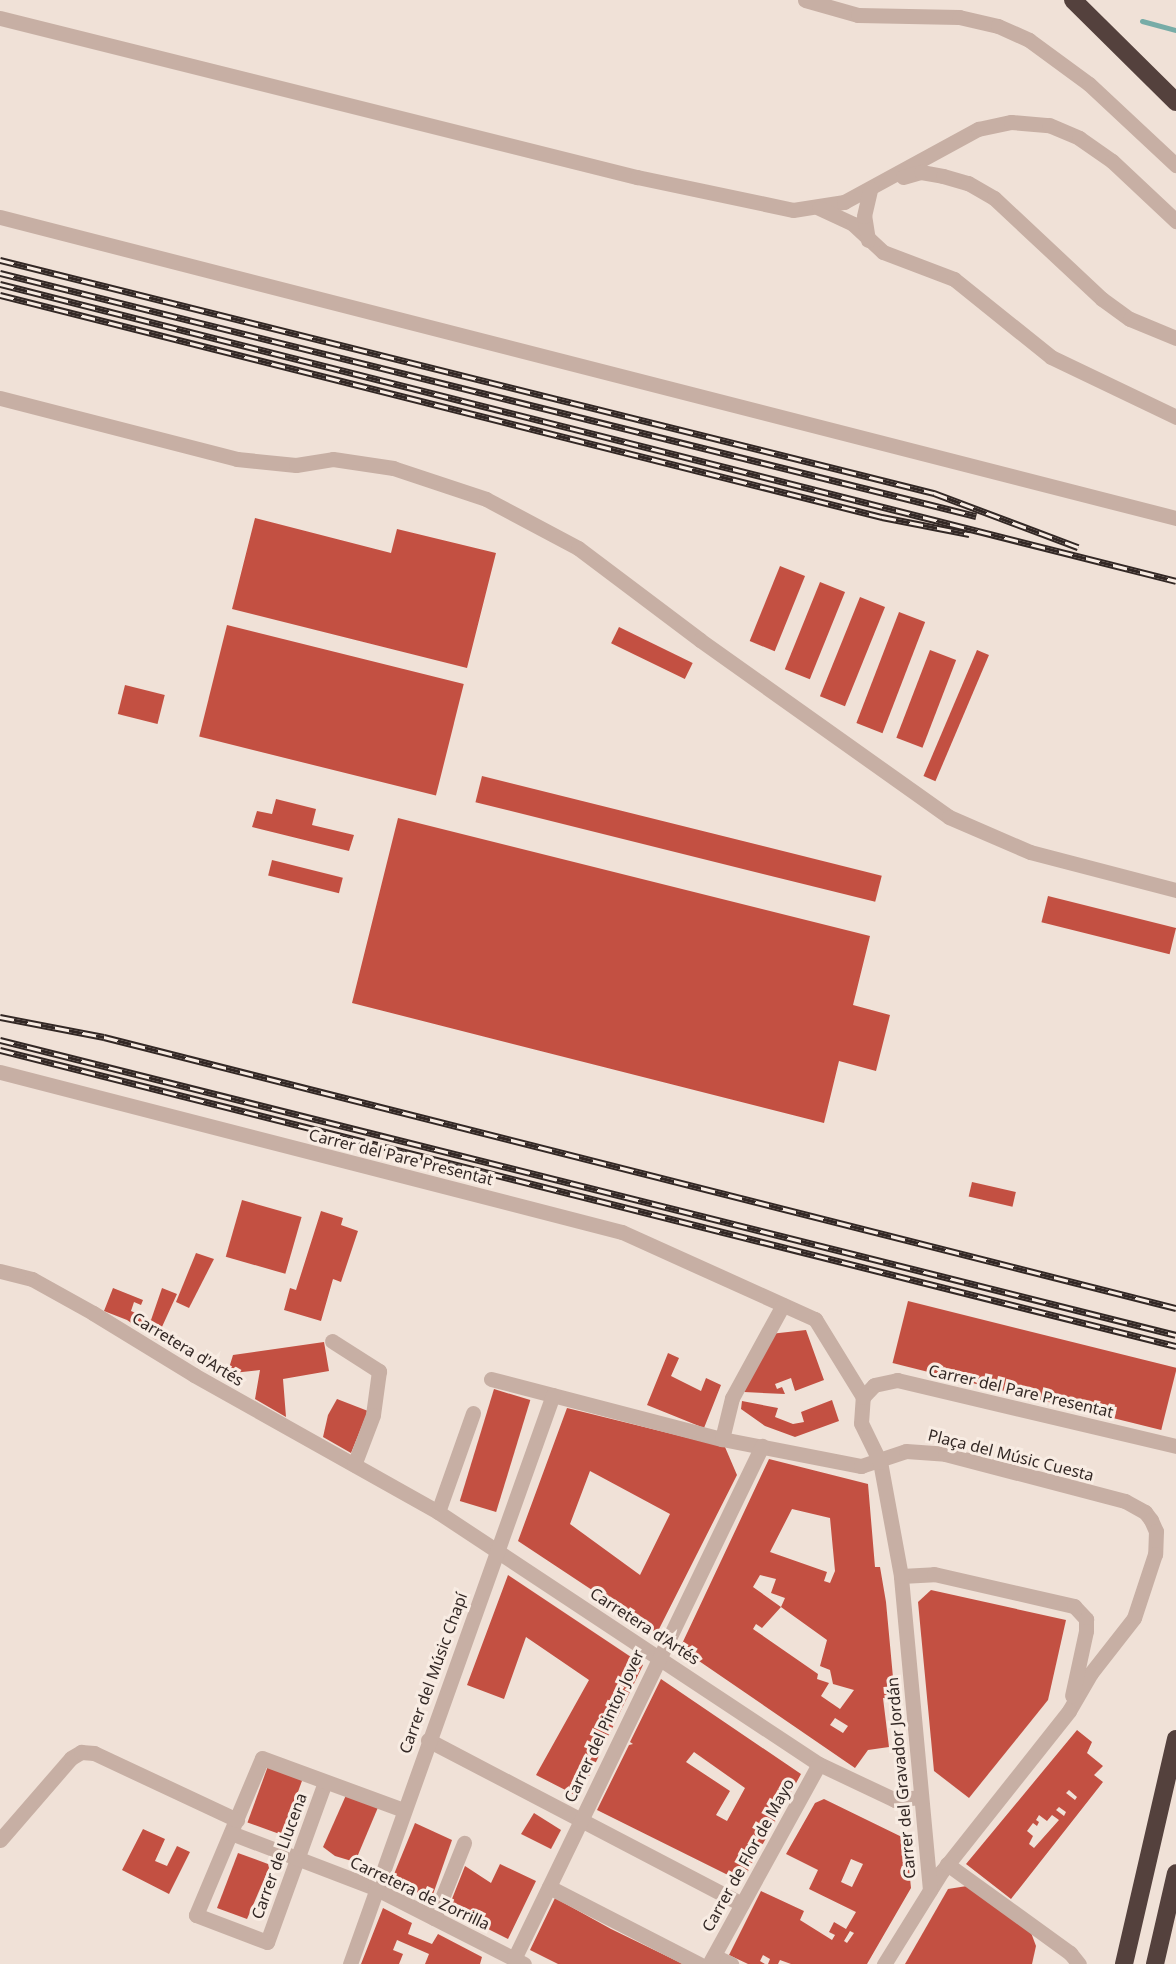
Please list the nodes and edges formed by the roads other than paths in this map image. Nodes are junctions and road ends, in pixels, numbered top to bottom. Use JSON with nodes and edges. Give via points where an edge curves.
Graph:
{"nodes":[{"id":1,"x":805,"y":0,"type":"edge"},
{"id":2,"x":1073,"y":0,"type":"edge"},
{"id":3,"x":0,"y":18,"type":"edge"},
{"id":4,"x":1176,"y":102,"type":"edge"},
{"id":5,"x":1176,"y":165,"type":"edge"},
{"id":6,"x":875,"y":187,"type":"junction"},
{"id":7,"x":819,"y":208,"type":"junction"},
{"id":8,"x":0,"y":217,"type":"edge"},
{"id":9,"x":1176,"y":221,"type":"edge"},
{"id":10,"x":868,"y":240,"type":"junction"},
{"id":11,"x":1176,"y":338,"type":"edge"},
{"id":12,"x":0,"y":398,"type":"edge"},
{"id":13,"x":1176,"y":417,"type":"edge"},
{"id":14,"x":1176,"y":518,"type":"edge"},
{"id":15,"x":1176,"y":890,"type":"edge"},
{"id":16,"x":0,"y":1072,"type":"edge"},
{"id":17,"x":0,"y":1271,"type":"edge"},
{"id":18,"x":783,"y":1305,"type":"junction"},
{"id":19,"x":332,"y":1341,"type":"dead end"},
{"id":20,"x":491,"y":1379,"type":"dead end"},
{"id":21,"x":553,"y":1395,"type":"junction"},
{"id":22,"x":863,"y":1397,"type":"junction"},
{"id":23,"x":473,"y":1413,"type":"dead end"},
{"id":24,"x":722,"y":1439,"type":"junction"},
{"id":25,"x":762,"y":1446,"type":"junction"},
{"id":26,"x":1176,"y":1446,"type":"edge"},
{"id":27,"x":880,"y":1462,"type":"junction"},
{"id":28,"x":354,"y":1465,"type":"junction"},
{"id":29,"x":438,"y":1512,"type":"junction"},
{"id":30,"x":496,"y":1550,"type":"junction"},
{"id":31,"x":901,"y":1576,"type":"junction"},
{"id":32,"x":657,"y":1655,"type":"junction"},
{"id":33,"x":1069,"y":1711,"type":"junction"},
{"id":34,"x":1176,"y":1739,"type":"edge"},
{"id":35,"x":428,"y":1740,"type":"junction"},
{"id":36,"x":819,"y":1764,"type":"junction"},
{"id":37,"x":325,"y":1782,"type":"junction"},
{"id":38,"x":921,"y":1797,"type":"junction"},
{"id":39,"x":403,"y":1810,"type":"junction"},
{"id":40,"x":579,"y":1822,"type":"junction"},
{"id":41,"x":234,"y":1826,"type":"junction"},
{"id":42,"x":0,"y":1840,"type":"edge"},
{"id":43,"x":464,"y":1843,"type":"dead end"},
{"id":44,"x":298,"y":1859,"type":"junction"},
{"id":45,"x":947,"y":1864,"type":"junction"},
{"id":46,"x":1176,"y":1873,"type":"edge"},
{"id":47,"x":549,"y":1887,"type":"junction"},
{"id":48,"x":375,"y":1888,"type":"junction"},
{"id":49,"x":930,"y":1890,"type":"junction"},
{"id":50,"x":742,"y":1904,"type":"junction"},
{"id":51,"x":434,"y":1918,"type":"junction"},
{"id":52,"x":712,"y":1960,"type":"edge"},
{"id":53,"x":519,"y":1961,"type":"edge"},
{"id":54,"x":1077,"y":1962,"type":"edge"},
{"id":55,"x":350,"y":1964,"type":"edge"},
{"id":56,"x":699,"y":1964,"type":"edge"},
{"id":57,"x":731,"y":1964,"type":"edge"},
{"id":58,"x":884,"y":1964,"type":"edge"},
{"id":59,"x":1124,"y":1964,"type":"edge"},
{"id":60,"x":1155,"y":1964,"type":"edge"}],
"edges":[{"from":1,"to":5,"type":"street","via":[[858,15],[959,17],[998,26],[1029,40],[1089,84]]},
{"from":2,"to":4,"type":"highway"},
{"from":3,"to":7,"type":"street","via":[[636,177],[793,210]]},
{"from":6,"to":7,"type":"street","via":[[844,202]]},
{"from":6,"to":9,"type":"street","via":[[978,129],[1011,122],[1049,124],[1079,138],[1112,161]]},
{"from":6,"to":10,"type":"street","via":[[864,216]]},
{"from":6,"to":11,"type":"street","via":[[921,172],[968,183],[994,198],[1102,299],[1130,319]]},
{"from":7,"to":10,"type":"street","via":[[853,224]]},
{"from":8,"to":14,"type":"street"},
{"from":10,"to":13,"type":"street","via":[[902,261],[954,279],[1051,357]]},
{"from":12,"to":15,"type":"street","via":[[237,459],[296,465],[352,460],[393,468],[486,499],[578,548],[718,654],[949,817],[1040,855]]},
{"from":16,"to":18,"type":"street","name":"Carrer del Pare Presentat","via":[[622,1232]]},
{"from":17,"to":28,"type":"street","name":"Carretera d'Artés","via":[[32,1279]]},
{"from":18,"to":22,"type":"street","name":"Carrer del Pare Presentat","via":[[815,1319]]},
{"from":18,"to":24,"type":"street","via":[[732,1398]]},
{"from":19,"to":28,"type":"street","via":[[379,1371],[373,1415]]},
{"from":20,"to":21,"type":"street"},
{"from":21,"to":24,"type":"street"},
{"from":21,"to":30,"type":"street","name":"Carrer del Músic Chapí"},
{"from":22,"to":26,"type":"street","name":"Carrer del Pare Presentat","via":[[874,1385],[897,1380]]},
{"from":22,"to":27,"type":"street","via":[[861,1423]]},
{"from":23,"to":29,"type":"street"},
{"from":24,"to":25,"type":"street"},
{"from":25,"to":27,"type":"street","via":[[861,1466]]},
{"from":25,"to":32,"type":"street","name":"Carrer del Pintor Jover"},
{"from":27,"to":31,"type":"street"},
{"from":27,"to":33,"type":"street","name":"Plaça del Músic Cuesta","via":[[906,1451],[945,1455],[1135,1505],[1145,1512],[1156,1530],[1155,1554],[1139,1608]]},
{"from":28,"to":29,"type":"street","name":"Carretera d'Artés"},
{"from":29,"to":30,"type":"street","name":"Carretera d'Artés"},
{"from":30,"to":32,"type":"street","name":"Carretera d'Artés"},
{"from":30,"to":35,"type":"street","name":"Carrer del Músic Chapí"},
{"from":31,"to":33,"type":"street","via":[[934,1574],[1074,1606],[1086,1619],[1086,1631]]},
{"from":31,"to":38,"type":"street","name":"Carrer del Gravador Jordán"},
{"from":32,"to":36,"type":"street","name":"Carretera d'Artés"},
{"from":32,"to":40,"type":"street","name":"Carrer del Pintor Jover"},
{"from":33,"to":45,"type":"street"},
{"from":34,"to":59,"type":"highway"},
{"from":35,"to":39,"type":"street","name":"Carrer del Músic Chapí"},
{"from":35,"to":40,"type":"street"},
{"from":36,"to":38,"type":"street","name":"Carretera d'Artés","via":[[895,1800]]},
{"from":36,"to":50,"type":"street","name":"Carrer de Flor de Mayo"},
{"from":37,"to":39,"type":"street"},
{"from":37,"to":41,"type":"street","via":[[262,1758]]},
{"from":37,"to":44,"type":"street","name":"Carrer de Llucena"},
{"from":38,"to":49,"type":"street","name":"Carrer del Gravador Jordán"},
{"from":39,"to":48,"type":"street","name":"Carrer del Músic Chapí"},
{"from":40,"to":47,"type":"street","name":"Carrer del Pintor Jover"},
{"from":40,"to":50,"type":"street"},
{"from":41,"to":42,"type":"street","name":"Carretera de Zorrilla","via":[[94,1753],[81,1752],[71,1758]]},
{"from":41,"to":44,"type":"street","name":"Carretera de Zorrilla"},
{"from":41,"to":44,"type":"street","name":"Carrer de Llucena","via":[[196,1915],[267,1942]]},
{"from":43,"to":51,"type":"street"},
{"from":44,"to":48,"type":"street","name":"Carretera de Zorrilla"},
{"from":45,"to":49,"type":"street"},
{"from":45,"to":54,"type":"street"},
{"from":46,"to":60,"type":"highway"},
{"from":47,"to":53,"type":"street","name":"Carrer del Pintor Jover"},
{"from":47,"to":56,"type":"street"},
{"from":48,"to":51,"type":"street","name":"Carretera de Zorrilla"},
{"from":48,"to":55,"type":"street","name":"Carrer del Músic Chapí"},
{"from":49,"to":58,"type":"street","name":"Carrer del Gravador Jordán"},
{"from":50,"to":52,"type":"street","name":"Carrer de Flor de Mayo"},
{"from":51,"to":53,"type":"street","name":"Carretera de Zorrilla"},
{"from":52,"to":57,"type":"street"}]}
